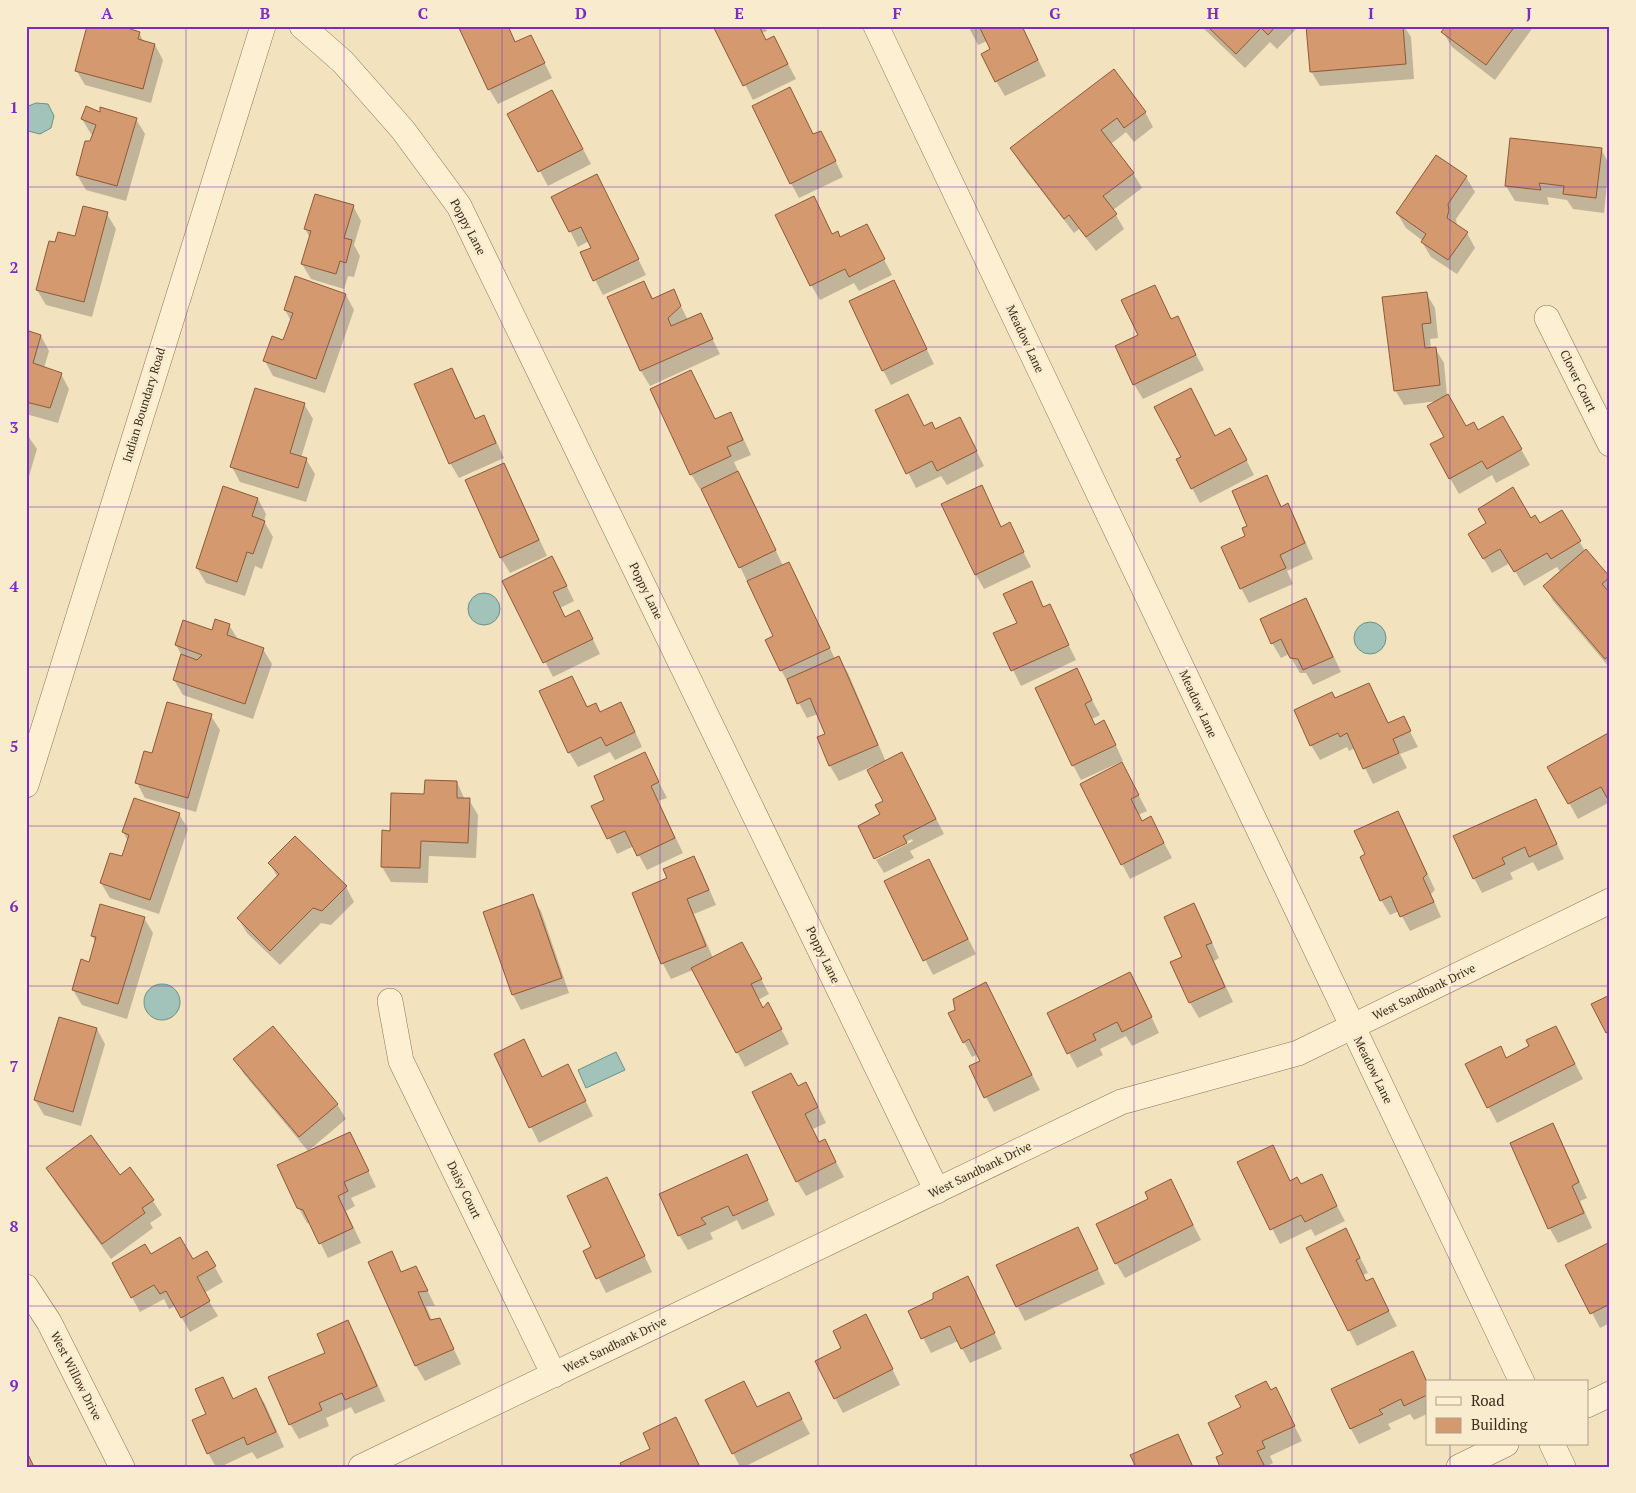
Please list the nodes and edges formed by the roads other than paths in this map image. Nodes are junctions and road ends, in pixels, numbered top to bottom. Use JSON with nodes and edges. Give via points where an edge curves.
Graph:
{"nodes":[{"id":1,"x":263,"y":26,"type":"edge"},
{"id":2,"x":302,"y":26,"type":"edge"},
{"id":3,"x":876,"y":26,"type":"edge"},
{"id":4,"x":1547,"y":318,"type":"dead end"},
{"id":5,"x":1610,"y":444,"type":"edge"},
{"id":6,"x":26,"y":785,"type":"edge"},
{"id":7,"x":1610,"y":901,"type":"edge"},
{"id":8,"x":390,"y":1001,"type":"dead end"},
{"id":9,"x":1352,"y":1027,"type":"junction"},
{"id":10,"x":937,"y":1191,"type":"junction"},
{"id":11,"x":26,"y":1287,"type":"edge"},
{"id":12,"x":554,"y":1375,"type":"junction"},
{"id":13,"x":1521,"y":1380,"type":"edge"},
{"id":14,"x":1610,"y":1394,"type":"edge"},
{"id":15,"x":1588,"y":1405,"type":"edge"},
{"id":16,"x":1502,"y":1446,"type":"edge"},
{"id":17,"x":1553,"y":1446,"type":"edge"},
{"id":18,"x":122,"y":1467,"type":"edge"},
{"id":19,"x":361,"y":1467,"type":"edge"},
{"id":20,"x":1459,"y":1467,"type":"edge"},
{"id":21,"x":1563,"y":1467,"type":"edge"}],
"edges":[{"from":1,"to":6,"type":"street","name":"Indian Boundary Road"},
{"from":2,"to":10,"type":"street","name":"Poppy Lane","via":[[343,62],[403,130],[459,206]]},
{"from":3,"to":9,"type":"street","name":"Meadow Lane"},
{"from":4,"to":5,"type":"street","name":"Clover Court"},
{"from":7,"to":9,"type":"street","name":"West Sandbank Drive"},
{"from":8,"to":12,"type":"street","name":"Daisy Court","via":[[401,1061]]},
{"from":9,"to":10,"type":"street","name":"West Sandbank Drive","via":[[1298,1053],[1120,1102]]},
{"from":9,"to":13,"type":"street","name":"Meadow Lane"},
{"from":10,"to":12,"type":"street","name":"West Sandbank Drive"},
{"from":11,"to":18,"type":"street","name":"West Willow Drive","via":[[49,1322]]},
{"from":12,"to":19,"type":"street","name":"West Sandbank Drive"},
{"from":14,"to":15,"type":"street"},
{"from":16,"to":20,"type":"street"},
{"from":17,"to":21,"type":"street"}]}
